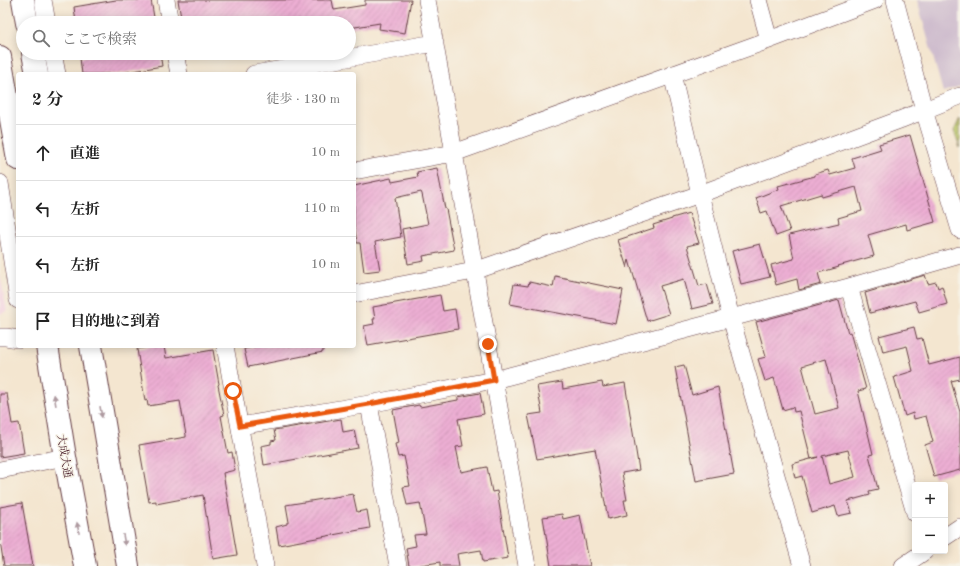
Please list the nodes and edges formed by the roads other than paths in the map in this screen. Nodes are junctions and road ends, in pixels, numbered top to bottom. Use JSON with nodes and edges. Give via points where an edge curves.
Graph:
{"nodes":[{"id":1,"x":23,"y":0,"type":"edge"},
{"id":2,"x":43,"y":0,"type":"edge"},
{"id":3,"x":166,"y":0,"type":"edge"},
{"id":4,"x":427,"y":0,"type":"edge"},
{"id":5,"x":758,"y":0,"type":"edge"},
{"id":6,"x":875,"y":0,"type":"edge"},
{"id":7,"x":895,"y":0,"type":"edge"},
{"id":8,"x":26,"y":16,"type":"edge"},
{"id":9,"x":46,"y":16,"type":"edge"},
{"id":10,"x":169,"y":16,"type":"edge"},
{"id":11,"x":769,"y":40,"type":"junction"},
{"id":12,"x":435,"y":43,"type":"junction"},
{"id":13,"x":0,"y":57,"type":"edge"},
{"id":14,"x":356,"y":57,"type":"edge"},
{"id":15,"x":34,"y":60,"type":"edge"},
{"id":16,"x":54,"y":60,"type":"edge"},
{"id":17,"x":176,"y":60,"type":"edge"},
{"id":18,"x":336,"y":60,"type":"edge"},
{"id":19,"x":37,"y":72,"type":"edge"},
{"id":20,"x":57,"y":72,"type":"edge"},
{"id":21,"x":179,"y":72,"type":"edge"},
{"id":22,"x":266,"y":72,"type":"edge"},
{"id":23,"x":672,"y":74,"type":"junction"},
{"id":24,"x":960,"y":96,"type":"edge"},
{"id":25,"x":924,"y":110,"type":"junction"},
{"id":26,"x":16,"y":148,"type":"edge"},
{"id":27,"x":454,"y":153,"type":"junction"},
{"id":28,"x":356,"y":171,"type":"edge"},
{"id":29,"x":0,"y":183,"type":"edge"},
{"id":30,"x":700,"y":194,"type":"junction"},
{"id":31,"x":960,"y":230,"type":"edge"},
{"id":32,"x":960,"y":256,"type":"edge"},
{"id":33,"x":474,"y":271,"type":"junction"},
{"id":34,"x":16,"y":287,"type":"edge"},
{"id":35,"x":849,"y":287,"type":"junction"},
{"id":36,"x":356,"y":294,"type":"edge"},
{"id":37,"x":731,"y":318,"type":"junction"},
{"id":38,"x":0,"y":337,"type":"edge"},
{"id":39,"x":16,"y":339,"type":"edge"},
{"id":40,"x":47,"y":348,"type":"edge"},
{"id":41,"x":91,"y":348,"type":"edge"},
{"id":42,"x":225,"y":348,"type":"edge"},
{"id":43,"x":494,"y":380,"type":"junction"},
{"id":44,"x":369,"y":404,"type":"junction"},
{"id":45,"x":240,"y":426,"type":"junction"},
{"id":46,"x":65,"y":457,"type":"junction"},
{"id":47,"x":0,"y":470,"type":"edge"},
{"id":48,"x":912,"y":503,"type":"edge"},
{"id":49,"x":960,"y":527,"type":"edge"},
{"id":50,"x":948,"y":536,"type":"edge"},
{"id":51,"x":921,"y":554,"type":"edge"},
{"id":52,"x":85,"y":566,"type":"edge"},
{"id":53,"x":128,"y":566,"type":"edge"},
{"id":54,"x":265,"y":566,"type":"edge"},
{"id":55,"x":398,"y":566,"type":"edge"},
{"id":56,"x":527,"y":566,"type":"edge"},
{"id":57,"x":802,"y":566,"type":"edge"},
{"id":58,"x":903,"y":566,"type":"edge"}],
"edges":[{"from":1,"to":8,"type":"street"},
{"from":2,"to":9,"type":"street"},
{"from":3,"to":10,"type":"street"},
{"from":4,"to":12,"type":"street"},
{"from":5,"to":11,"type":"street"},
{"from":6,"to":11,"type":"street"},
{"from":7,"to":25,"type":"street"},
{"from":11,"to":23,"type":"street"},
{"from":12,"to":14,"type":"street"},
{"from":12,"to":27,"type":"street"},
{"from":13,"to":26,"type":"street"},
{"from":15,"to":19,"type":"street"},
{"from":16,"to":20,"type":"street"},
{"from":17,"to":21,"type":"street"},
{"from":18,"to":22,"type":"street"},
{"from":23,"to":27,"type":"street"},
{"from":23,"to":30,"type":"street"},
{"from":24,"to":25,"type":"street"},
{"from":25,"to":30,"type":"street"},
{"from":25,"to":31,"type":"street"},
{"from":27,"to":28,"type":"street"},
{"from":27,"to":33,"type":"street"},
{"from":29,"to":34,"type":"street"},
{"from":30,"to":33,"type":"street"},
{"from":30,"to":37,"type":"street"},
{"from":32,"to":35,"type":"street"},
{"from":33,"to":36,"type":"street"},
{"from":33,"to":43,"type":"street"},
{"from":35,"to":37,"type":"street"},
{"from":35,"to":48,"type":"street"},
{"from":37,"to":43,"type":"street"},
{"from":37,"to":57,"type":"street"},
{"from":38,"to":39,"type":"street"},
{"from":46,"to":40,"type":"street","name":"大成大通","one_way":true},
{"from":41,"to":53,"type":"street","one_way":true},
{"from":42,"to":45,"type":"street"},
{"from":43,"to":44,"type":"street"},
{"from":43,"to":56,"type":"street"},
{"from":44,"to":45,"type":"street"},
{"from":44,"to":55,"type":"street"},
{"from":45,"to":54,"type":"street"},
{"from":46,"to":47,"type":"street"},
{"from":52,"to":46,"type":"street","name":"大成大通","one_way":true},
{"from":49,"to":50,"type":"street"},
{"from":51,"to":58,"type":"street"}]}
